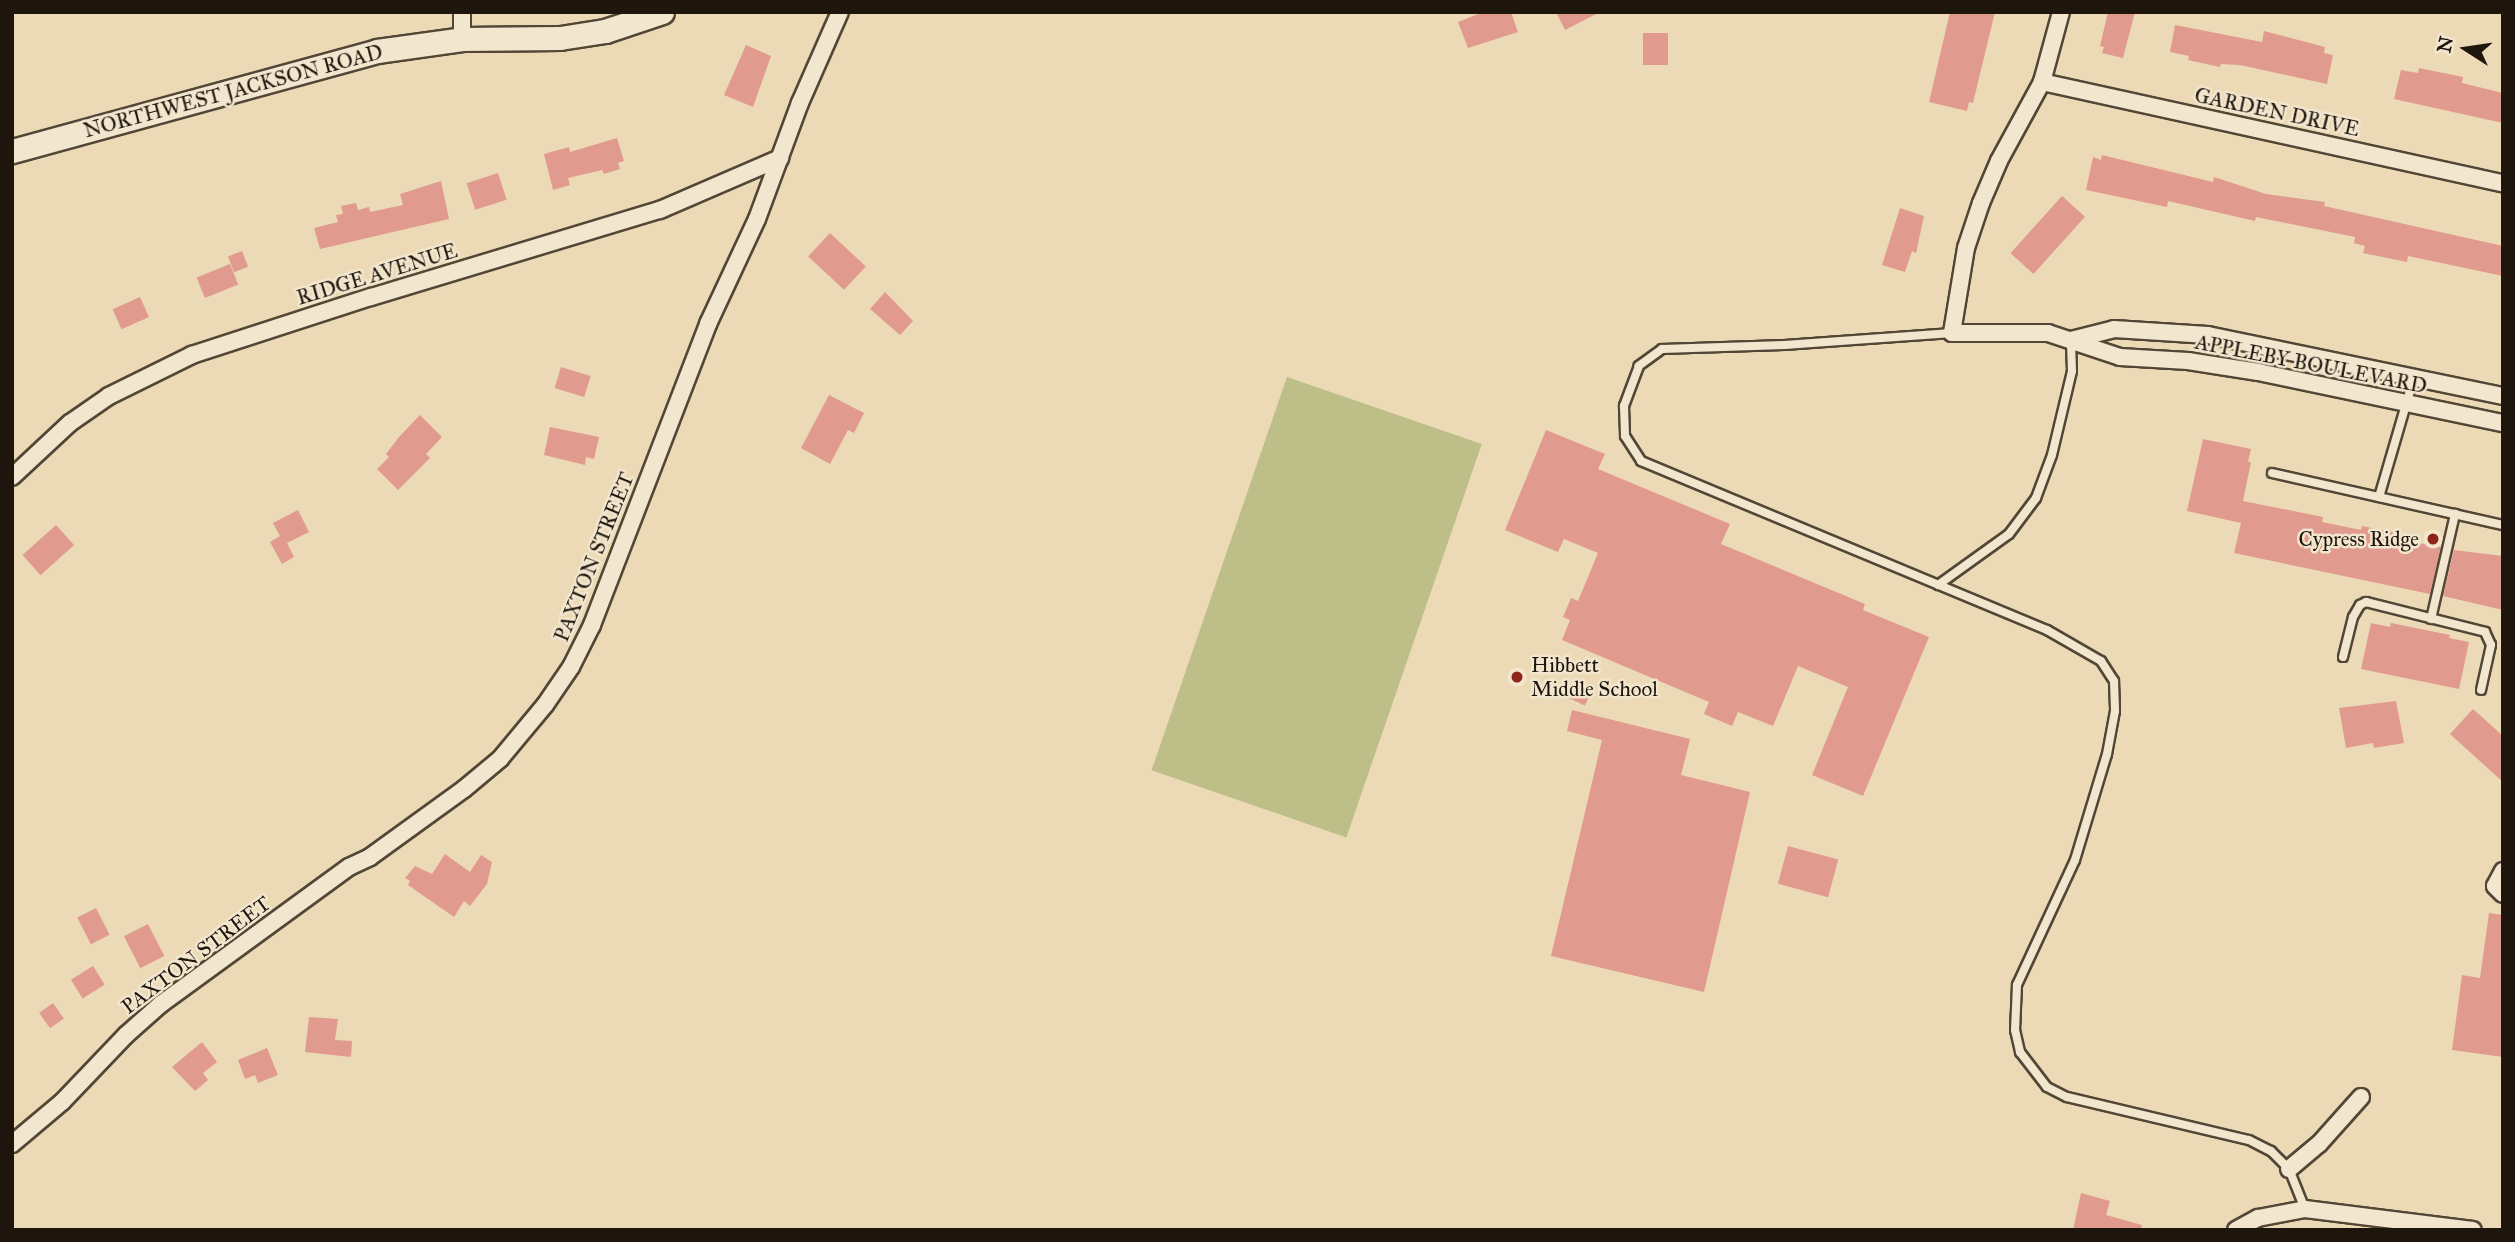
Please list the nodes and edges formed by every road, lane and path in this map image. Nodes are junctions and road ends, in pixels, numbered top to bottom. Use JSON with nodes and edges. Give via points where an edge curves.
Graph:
{"nodes":[{"id":1,"x":462,"y":12,"type":"edge"},
{"id":2,"x":662,"y":12,"type":"edge"},
{"id":3,"x":840,"y":12,"type":"edge"},
{"id":4,"x":2061,"y":12,"type":"edge"},
{"id":5,"x":462,"y":39,"type":"junction"},
{"id":6,"x":2042,"y":82,"type":"junction"},
{"id":7,"x":12,"y":151,"type":"edge"},
{"id":8,"x":780,"y":158,"type":"junction"},
{"id":9,"x":2503,"y":183,"type":"edge"},
{"id":10,"x":1952,"y":332,"type":"junction"},
{"id":11,"x":2071,"y":340,"type":"junction"},
{"id":12,"x":2414,"y":377,"type":"junction"},
{"id":13,"x":2503,"y":396,"type":"edge"},
{"id":14,"x":2408,"y":403,"type":"junction"},
{"id":15,"x":2503,"y":423,"type":"edge"},
{"id":16,"x":2272,"y":473,"type":"dead end"},
{"id":17,"x":12,"y":477,"type":"edge"},
{"id":18,"x":2379,"y":497,"type":"junction"},
{"id":19,"x":2455,"y":514,"type":"junction"},
{"id":20,"x":2503,"y":525,"type":"edge"},
{"id":21,"x":1938,"y":585,"type":"junction"},
{"id":22,"x":2431,"y":618,"type":"junction"},
{"id":23,"x":2343,"y":657,"type":"dead end"},
{"id":24,"x":2480,"y":690,"type":"dead end"},
{"id":25,"x":2503,"y":872,"type":"edge"},
{"id":26,"x":2503,"y":894,"type":"edge"},
{"id":27,"x":2361,"y":1097,"type":"dead end"},
{"id":28,"x":12,"y":1144,"type":"edge"},
{"id":29,"x":2289,"y":1169,"type":"junction"},
{"id":30,"x":2305,"y":1209,"type":"junction"},
{"id":31,"x":2236,"y":1230,"type":"edge"},
{"id":32,"x":2473,"y":1230,"type":"edge"}],
"edges":[{"from":1,"to":5,"type":"street"},
{"from":2,"to":5,"type":"main road","name":"NORTHWEST JACKSON ROAD","via":[[605,31],[560,38]]},
{"from":3,"to":8,"type":"street","name":"PAXTON STREET"},
{"from":4,"to":6,"type":"street"},
{"from":5,"to":7,"type":"main road","name":"NORTHWEST JACKSON ROAD","via":[[330,62]]},
{"from":6,"to":9,"type":"street","name":"GARDEN DRIVE"},
{"from":6,"to":10,"type":"street","via":[[1981,203],[1966,248]]},
{"from":8,"to":17,"type":"street","name":"RIDGE AVENUE","via":[[660,211],[192,355],[109,396],[70,423]]},
{"from":8,"to":28,"type":"street","name":"PAXTON STREET","via":[[708,324],[592,625],[545,705],[500,759],[464,789],[161,1004],[62,1102]]},
{"from":10,"to":11,"type":"street","name":"APPLEBY BOULEVARD","via":[[2048,333]]},
{"from":10,"to":21,"type":"lane","via":[[1662,349],[1639,366],[1625,406],[1625,436],[1641,461]]},
{"from":11,"to":12,"type":"street","name":"APPLEBY BOULEVARD","via":[[2114,329],[2208,335]]},
{"from":11,"to":14,"type":"street","name":"APPLEBY BOULEVARD","via":[[2120,357],[2246,370]]},
{"from":11,"to":21,"type":"lane","via":[[2072,372],[2052,455],[2036,498],[2009,534]]},
{"from":12,"to":13,"type":"street","name":"APPLEBY BOULEVARD"},
{"from":12,"to":14,"type":"lane"},
{"from":14,"to":15,"type":"street","name":"APPLEBY BOULEVARD"},
{"from":14,"to":18,"type":"lane"},
{"from":16,"to":18,"type":"lane"},
{"from":18,"to":19,"type":"lane"},
{"from":19,"to":20,"type":"lane"},
{"from":19,"to":22,"type":"lane"},
{"from":21,"to":29,"type":"lane","via":[[2078,646],[2101,661],[2114,681],[2116,710],[2095,800],[2075,860],[2017,985],[2015,1030],[2020,1052],[2047,1087],[2067,1097],[2249,1140],[2271,1151]]},
{"from":22,"to":23,"type":"lane","via":[[2366,602],[2353,617]]},
{"from":22,"to":24,"type":"lane","via":[[2485,632],[2489,637]]},
{"from":25,"to":26,"type":"street","via":[[2495,886]]},
{"from":27,"to":29,"type":"street","via":[[2319,1144]]},
{"from":29,"to":30,"type":"lane"},
{"from":30,"to":31,"type":"street","via":[[2258,1218]]},
{"from":30,"to":32,"type":"street"}]}
